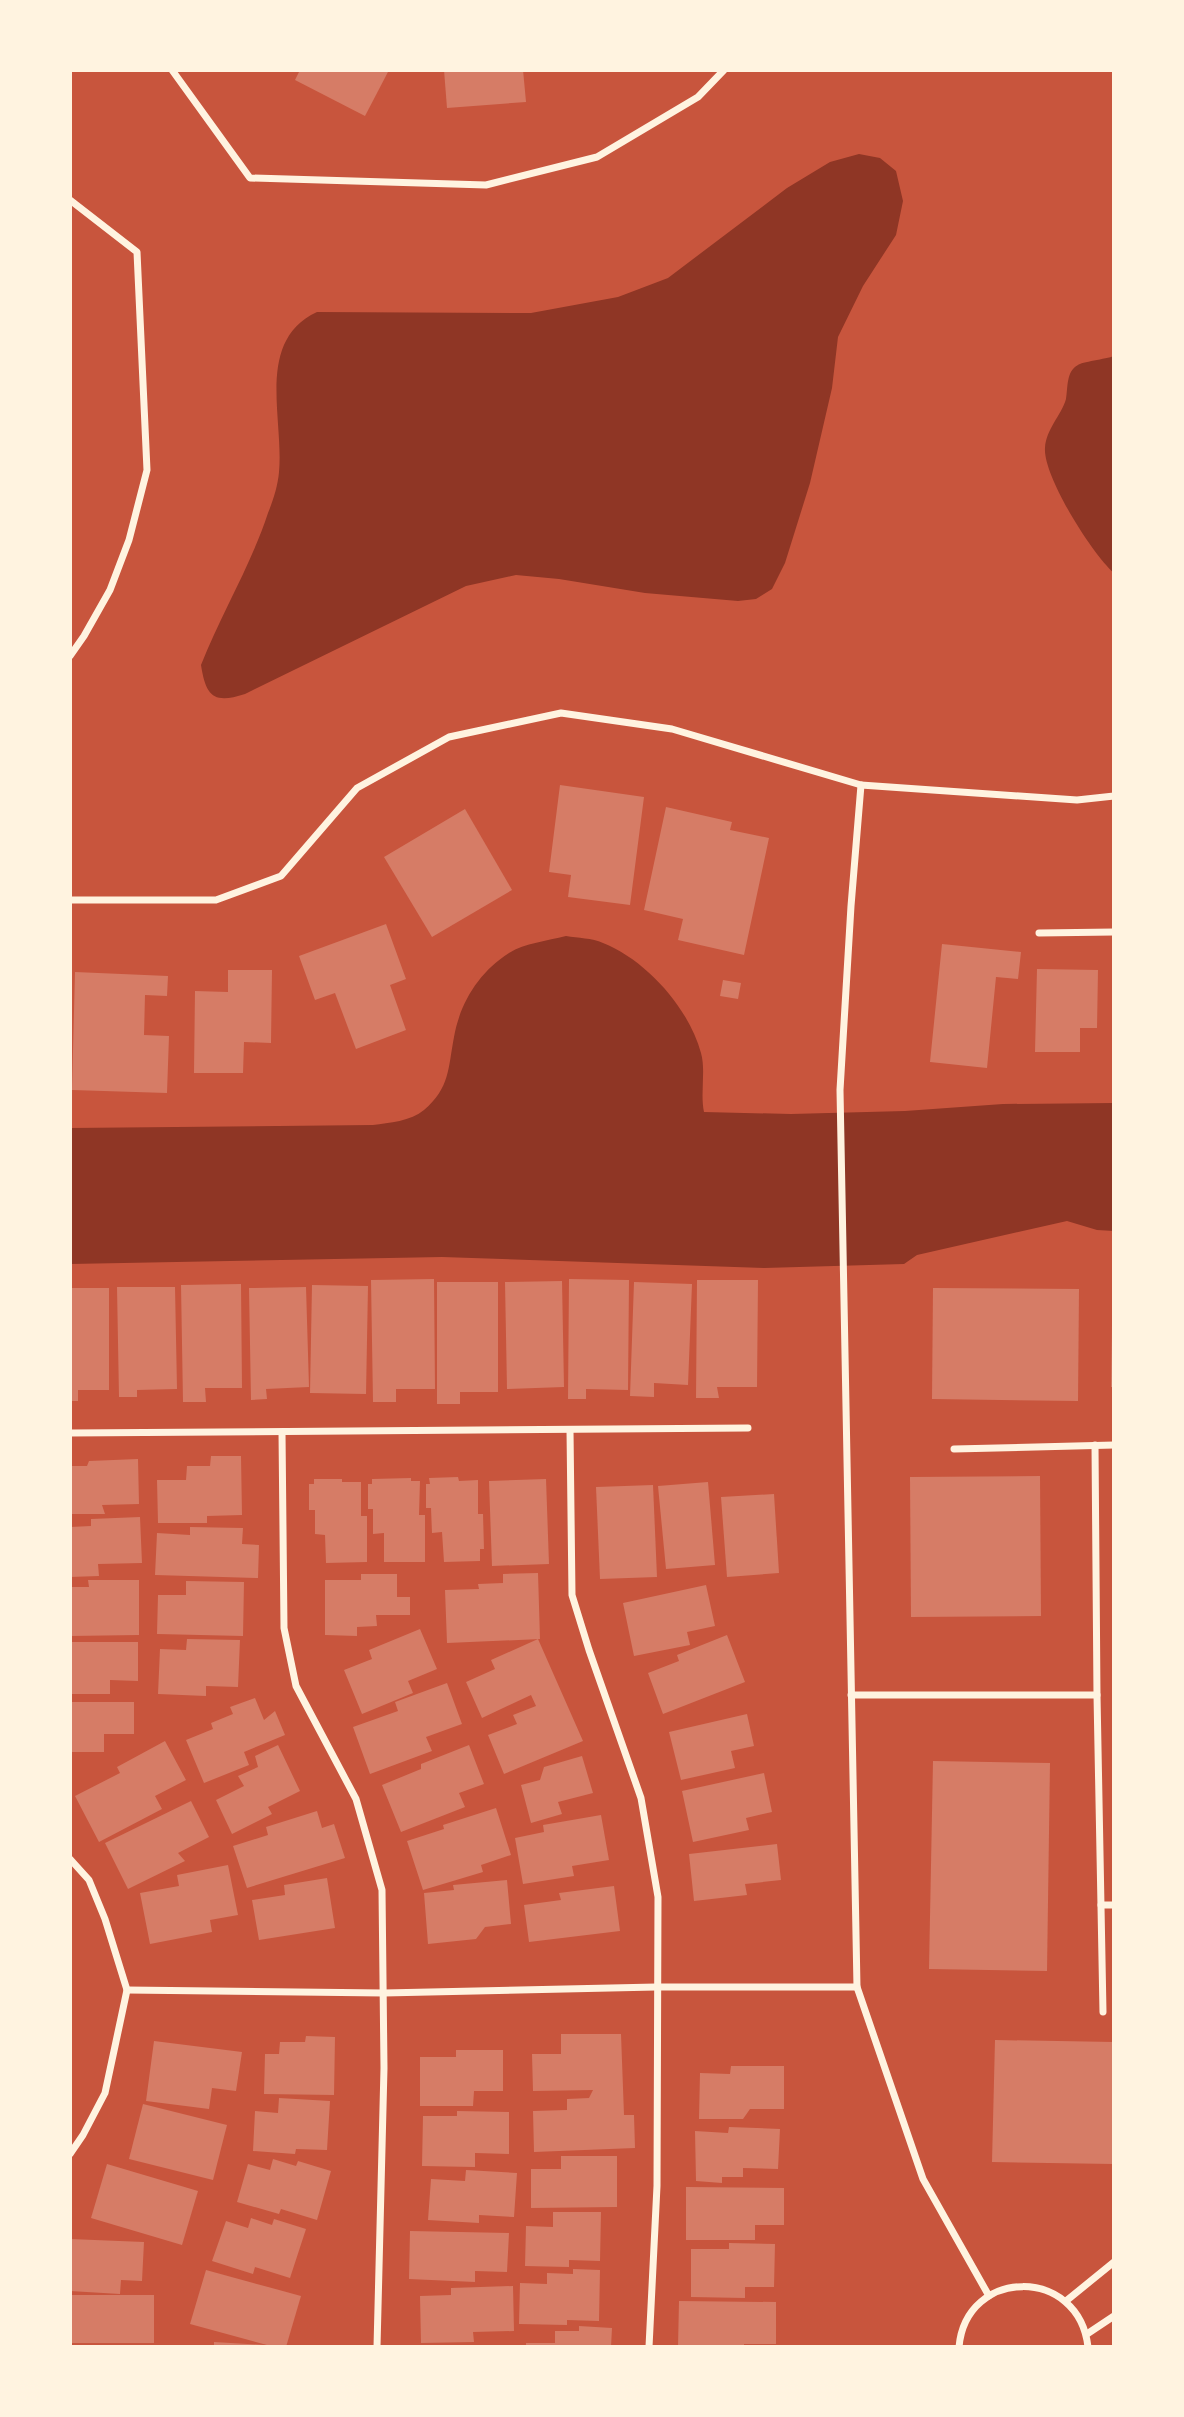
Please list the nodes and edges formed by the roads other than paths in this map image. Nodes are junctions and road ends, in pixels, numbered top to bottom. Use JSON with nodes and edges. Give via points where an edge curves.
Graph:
{"nodes":[{"id":1,"x":172,"y":70,"type":"edge"},
{"id":2,"x":724,"y":70,"type":"edge"},
{"id":3,"x":70,"y":200,"type":"edge"},
{"id":4,"x":70,"y":656,"type":"edge"},
{"id":5,"x":862,"y":785,"type":"junction"},
{"id":6,"x":1114,"y":796,"type":"edge"},
{"id":7,"x":70,"y":900,"type":"edge"},
{"id":8,"x":1114,"y":932,"type":"edge"},
{"id":9,"x":1039,"y":933,"type":"dead end"},
{"id":10,"x":748,"y":1428,"type":"dead end"},
{"id":11,"x":570,"y":1430,"type":"junction"},
{"id":12,"x":282,"y":1432,"type":"junction"},
{"id":13,"x":70,"y":1433,"type":"edge"},
{"id":14,"x":1095,"y":1445,"type":"junction"},
{"id":15,"x":1114,"y":1445,"type":"edge"},
{"id":16,"x":954,"y":1449,"type":"dead end"},
{"id":17,"x":851,"y":1695,"type":"junction"},
{"id":18,"x":1097,"y":1695,"type":"junction"},
{"id":19,"x":70,"y":1859,"type":"edge"},
{"id":20,"x":1101,"y":1905,"type":"junction"},
{"id":21,"x":1114,"y":1905,"type":"edge"},
{"id":22,"x":656,"y":1987,"type":"junction"},
{"id":23,"x":857,"y":1987,"type":"junction"},
{"id":24,"x":127,"y":1990,"type":"junction"},
{"id":25,"x":384,"y":1993,"type":"junction"},
{"id":26,"x":1103,"y":2012,"type":"dead end"},
{"id":27,"x":70,"y":2154,"type":"edge"},
{"id":28,"x":1114,"y":2262,"type":"edge"},
{"id":29,"x":989,"y":2296,"type":"junction"},
{"id":30,"x":1066,"y":2301,"type":"junction"},
{"id":31,"x":1114,"y":2316,"type":"edge"},
{"id":32,"x":1087,"y":2334,"type":"junction"},
{"id":33,"x":377,"y":2347,"type":"edge"},
{"id":34,"x":649,"y":2347,"type":"edge"},
{"id":35,"x":958,"y":2347,"type":"edge"},
{"id":36,"x":1088,"y":2347,"type":"edge"}],
"edges":[{"from":1,"to":2,"type":"street","via":[[250,178],[486,185],[597,158],[698,97]]},
{"from":3,"to":4,"type":"street","via":[[137,252],[147,470],[110,590]]},
{"from":5,"to":6,"type":"street","via":[[1077,800]]},
{"from":5,"to":7,"type":"street","via":[[672,729],[561,713],[449,737],[357,788],[281,876],[242,891],[216,900]]},
{"from":5,"to":17,"type":"street","via":[[840,1090]]},
{"from":8,"to":9,"type":"street"},
{"from":10,"to":11,"type":"street"},
{"from":11,"to":12,"type":"street"},
{"from":11,"to":22,"type":"street","via":[[572,1595],[641,1798],[658,1897]]},
{"from":12,"to":13,"type":"street"},
{"from":12,"to":25,"type":"street","via":[[284,1628],[296,1686],[356,1799],[382,1890]]},
{"from":14,"to":15,"type":"street"},
{"from":14,"to":16,"type":"street"},
{"from":14,"to":18,"type":"street"},
{"from":17,"to":18,"type":"street"},
{"from":17,"to":23,"type":"street"},
{"from":18,"to":20,"type":"street"},
{"from":19,"to":24,"type":"street","via":[[89,1880]]},
{"from":20,"to":21,"type":"street"},
{"from":20,"to":26,"type":"street"},
{"from":22,"to":23,"type":"street"},
{"from":22,"to":25,"type":"street"},
{"from":22,"to":34,"type":"street","via":[[657,2186]]},
{"from":23,"to":29,"type":"street","via":[[923,2179]]},
{"from":24,"to":25,"type":"street"},
{"from":24,"to":27,"type":"street","via":[[105,2093]]},
{"from":25,"to":33,"type":"street"},
{"from":28,"to":30,"type":"street"},
{"from":29,"to":30,"type":"street","via":[[1028,2286]]},
{"from":29,"to":35,"type":"street","via":[[965,2321]]},
{"from":30,"to":32,"type":"street","via":[[1080,2316]]},
{"from":31,"to":32,"type":"street"},
{"from":32,"to":36,"type":"street"}]}
